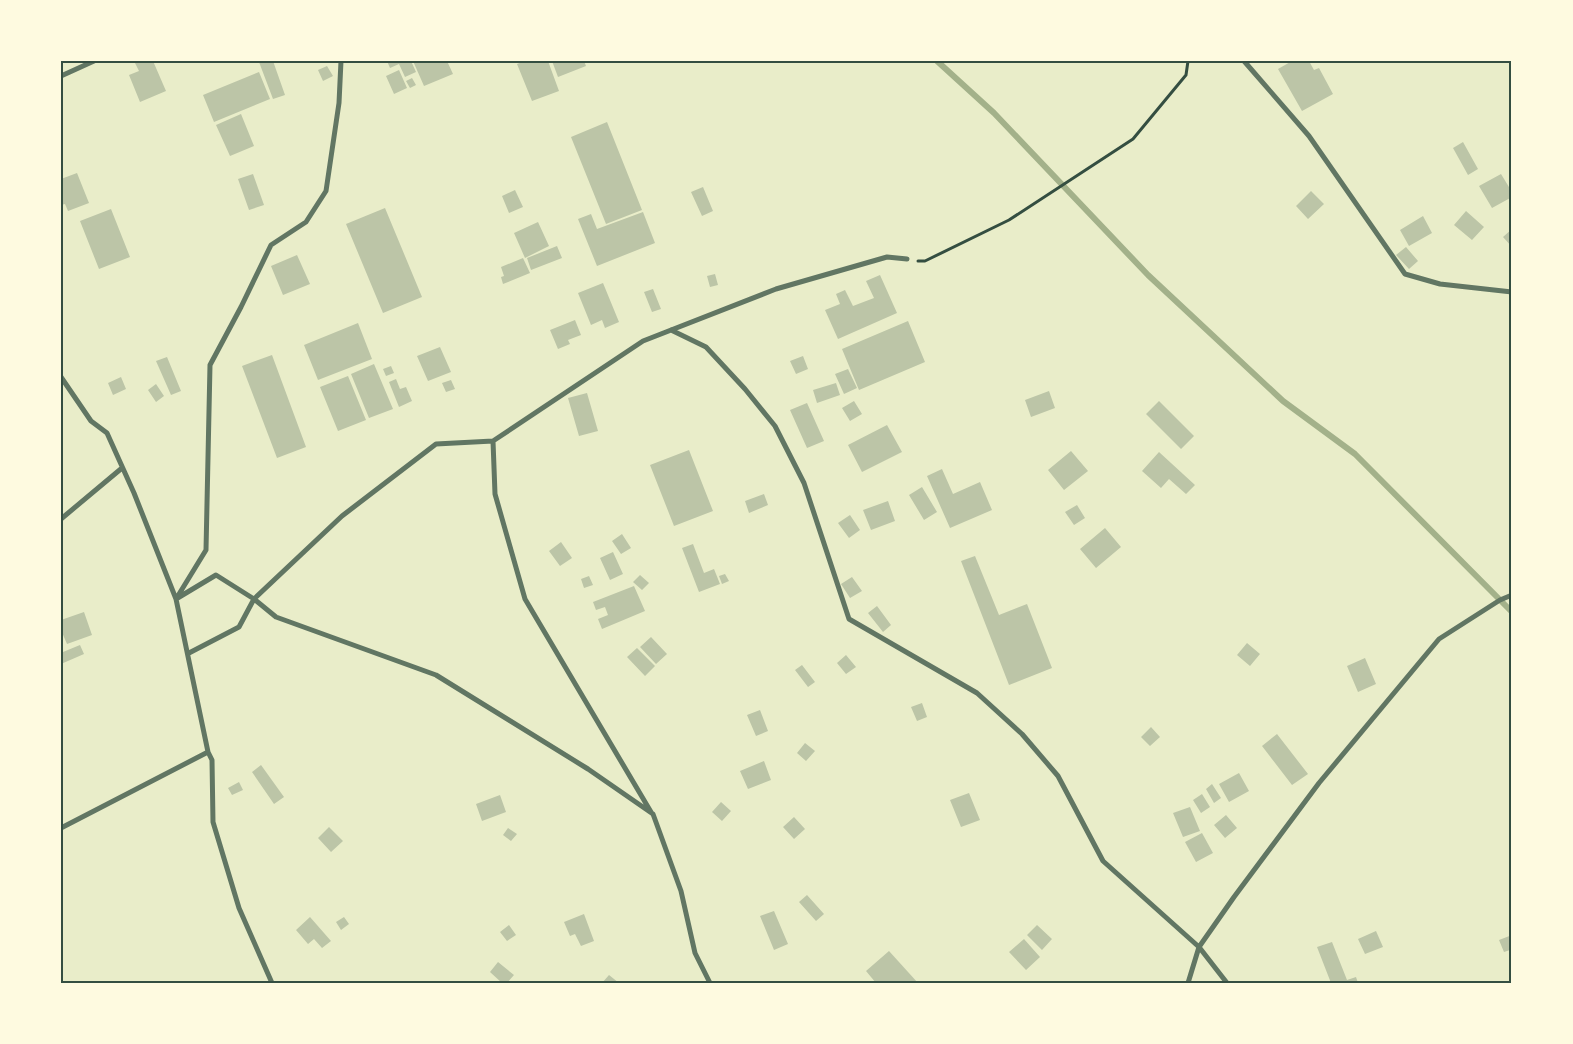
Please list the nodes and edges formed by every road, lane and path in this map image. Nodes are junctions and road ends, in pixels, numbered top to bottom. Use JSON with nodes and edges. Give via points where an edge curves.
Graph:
{"nodes":[{"id":1,"x":94,"y":61,"type":"edge"},
{"id":2,"x":342,"y":61,"type":"edge"},
{"id":3,"x":1188,"y":61,"type":"edge"},
{"id":4,"x":1244,"y":61,"type":"edge"},
{"id":5,"x":61,"y":76,"type":"edge"},
{"id":6,"x":907,"y":260,"type":"joint"},
{"id":7,"x":1512,"y":292,"type":"edge"},
{"id":8,"x":671,"y":330,"type":"junction"},
{"id":9,"x":61,"y":377,"type":"edge"},
{"id":10,"x":493,"y":441,"type":"junction"},
{"id":11,"x":122,"y":468,"type":"junction"},
{"id":12,"x":61,"y":520,"type":"edge"},
{"id":13,"x":1512,"y":596,"type":"edge"},
{"id":14,"x":176,"y":598,"type":"junction"},
{"id":15,"x":254,"y":599,"type":"junction"},
{"id":16,"x":189,"y":653,"type":"junction"},
{"id":17,"x":208,"y":752,"type":"junction"},
{"id":18,"x":653,"y":814,"type":"junction"},
{"id":19,"x":61,"y":828,"type":"edge"},
{"id":20,"x":1199,"y":947,"type":"junction"},
{"id":21,"x":272,"y":983,"type":"edge"},
{"id":22,"x":710,"y":983,"type":"edge"},
{"id":23,"x":1188,"y":983,"type":"edge"},
{"id":24,"x":1227,"y":983,"type":"edge"}],
"edges":[{"from":1,"to":5,"type":"street"},
{"from":2,"to":14,"type":"street","via":[[326,191],[306,222],[271,245],[210,366],[206,550]]},
{"from":3,"to":6,"type":"path","via":[[1186,75],[1134,139],[1009,220],[925,261]]},
{"from":4,"to":7,"type":"street","via":[[1309,136],[1405,274],[1440,284]]},
{"from":6,"to":8,"type":"street","via":[[887,257],[776,289]]},
{"from":8,"to":10,"type":"street","via":[[643,341]]},
{"from":8,"to":20,"type":"street","via":[[706,347],[775,426],[804,483],[849,619],[977,694],[1022,734],[1058,776],[1103,861]]},
{"from":9,"to":11,"type":"street","via":[[91,420],[107,433]]},
{"from":10,"to":15,"type":"street","via":[[436,444],[342,516]]},
{"from":10,"to":18,"type":"street","via":[[495,494],[525,599]]},
{"from":11,"to":12,"type":"street"},
{"from":11,"to":14,"type":"street"},
{"from":13,"to":20,"type":"street","via":[[1500,600],[1439,639],[1319,784]]},
{"from":14,"to":15,"type":"street","via":[[216,575]]},
{"from":14,"to":16,"type":"street"},
{"from":15,"to":16,"type":"street","via":[[239,627]]},
{"from":15,"to":18,"type":"street","via":[[276,617],[436,675],[588,769]]},
{"from":16,"to":17,"type":"street"},
{"from":17,"to":19,"type":"street"},
{"from":17,"to":21,"type":"street","via":[[212,760],[213,822],[239,908]]},
{"from":18,"to":22,"type":"street","via":[[680,891],[695,953]]},
{"from":20,"to":23,"type":"street"},
{"from":20,"to":24,"type":"street"}]}
